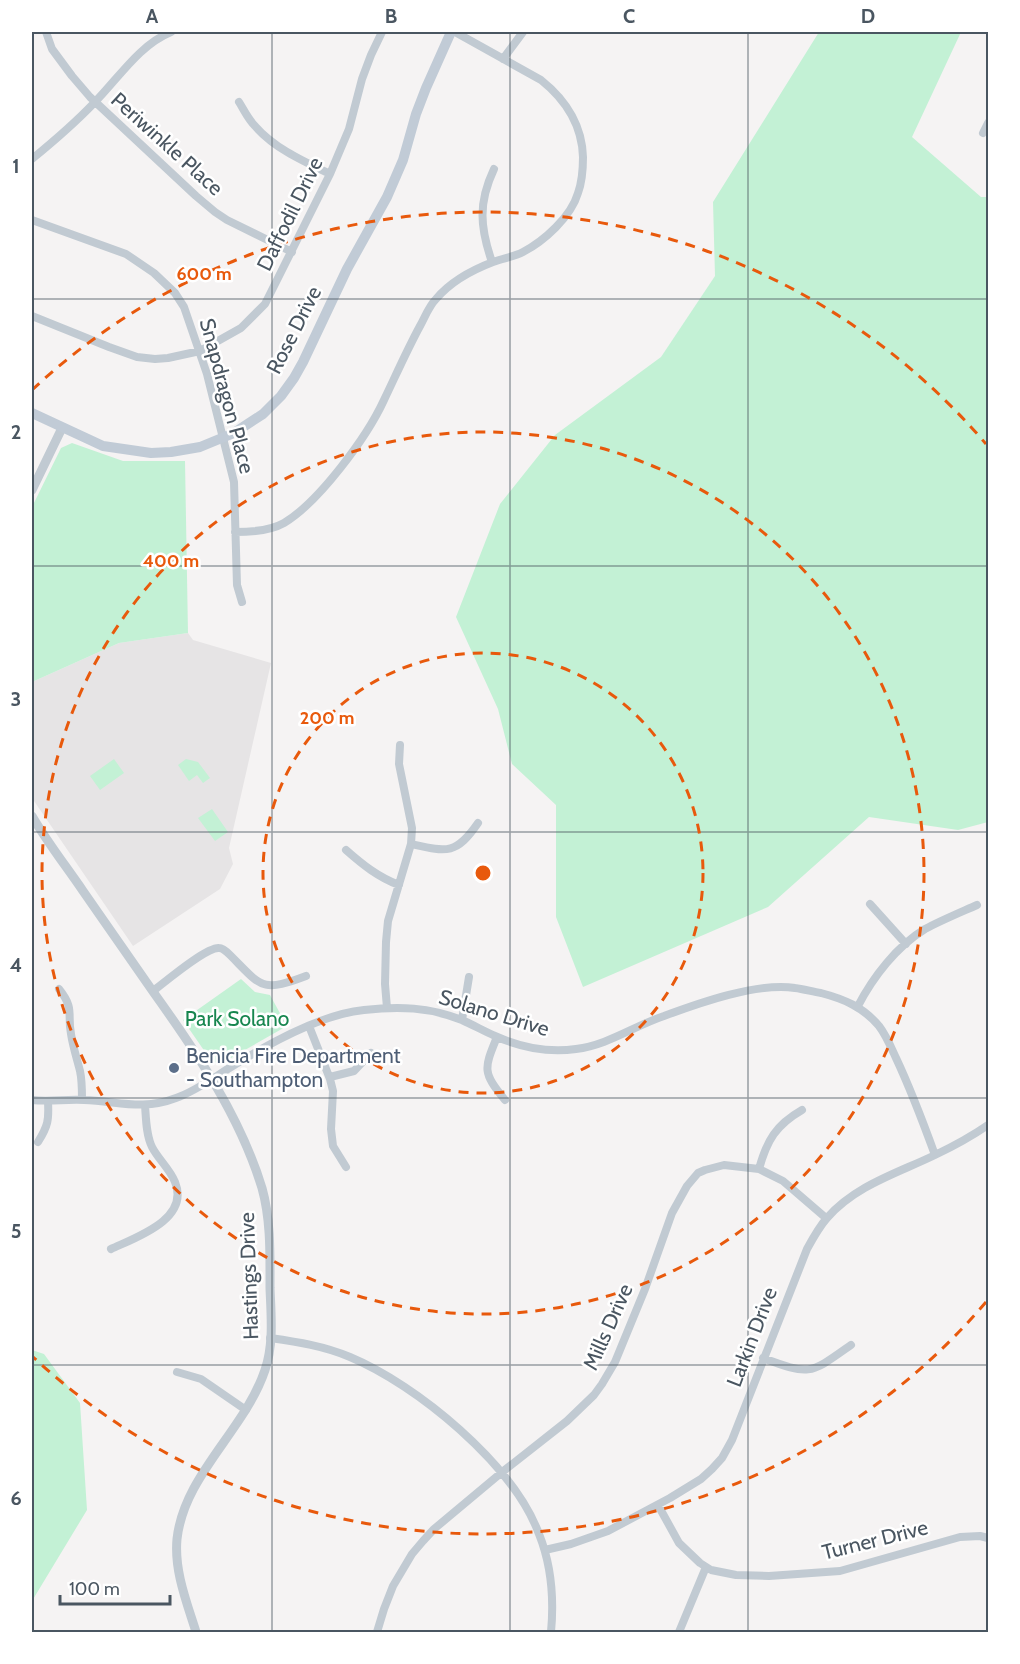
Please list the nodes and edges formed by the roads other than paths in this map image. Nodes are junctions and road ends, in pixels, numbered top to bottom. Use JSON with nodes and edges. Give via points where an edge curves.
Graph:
{"nodes":[{"id":1,"x":46,"y":32,"type":"edge"},
{"id":2,"x":169,"y":32,"type":"edge"},
{"id":3,"x":382,"y":32,"type":"edge"},
{"id":4,"x":453,"y":32,"type":"edge"},
{"id":5,"x":523,"y":32,"type":"edge"},
{"id":6,"x":503,"y":59,"type":"junction"},
{"id":7,"x":95,"y":102,"type":"junction"},
{"id":8,"x":239,"y":102,"type":"dead end"},
{"id":9,"x":988,"y":123,"type":"edge"},
{"id":10,"x":983,"y":133,"type":"dead end"},
{"id":11,"x":32,"y":159,"type":"edge"},
{"id":12,"x":494,"y":170,"type":"dead end"},
{"id":13,"x":330,"y":174,"type":"junction"},
{"id":14,"x":32,"y":220,"type":"edge"},
{"id":15,"x":292,"y":252,"type":"junction"},
{"id":16,"x":492,"y":262,"type":"junction"},
{"id":17,"x":32,"y":316,"type":"edge"},
{"id":18,"x":200,"y":351,"type":"junction"},
{"id":19,"x":32,"y":413,"type":"edge"},
{"id":20,"x":62,"y":428,"type":"junction"},
{"id":21,"x":223,"y":438,"type":"junction"},
{"id":22,"x":32,"y":490,"type":"edge"},
{"id":23,"x":235,"y":532,"type":"junction"},
{"id":24,"x":242,"y":602,"type":"dead end"},
{"id":25,"x":400,"y":745,"type":"dead end"},
{"id":26,"x":32,"y":816,"type":"edge"},
{"id":27,"x":478,"y":823,"type":"dead end"},
{"id":28,"x":411,"y":844,"type":"junction"},
{"id":29,"x":346,"y":850,"type":"dead end"},
{"id":30,"x":399,"y":885,"type":"junction"},
{"id":31,"x":870,"y":904,"type":"dead end"},
{"id":32,"x":977,"y":905,"type":"dead end"},
{"id":33,"x":906,"y":944,"type":"junction"},
{"id":34,"x":306,"y":976,"type":"dead end"},
{"id":35,"x":469,"y":977,"type":"dead end"},
{"id":36,"x":59,"y":990,"type":"dead end"},
{"id":37,"x":153,"y":991,"type":"junction"},
{"id":38,"x":858,"y":1006,"type":"junction"},
{"id":39,"x":387,"y":1008,"type":"junction"},
{"id":40,"x":462,"y":1020,"type":"junction"},
{"id":41,"x":309,"y":1026,"type":"junction"},
{"id":42,"x":497,"y":1037,"type":"junction"},
{"id":43,"x":371,"y":1053,"type":"dead end"},
{"id":44,"x":330,"y":1077,"type":"junction"},
{"id":45,"x":212,"y":1079,"type":"junction"},
{"id":46,"x":82,"y":1099,"type":"junction"},
{"id":47,"x":32,"y":1100,"type":"edge"},
{"id":48,"x":505,"y":1100,"type":"dead end"},
{"id":49,"x":48,"y":1102,"type":"junction"},
{"id":50,"x":145,"y":1105,"type":"junction"},
{"id":51,"x":802,"y":1110,"type":"dead end"},
{"id":52,"x":988,"y":1125,"type":"edge"},
{"id":53,"x":38,"y":1142,"type":"dead end"},
{"id":54,"x":935,"y":1155,"type":"junction"},
{"id":55,"x":346,"y":1167,"type":"dead end"},
{"id":56,"x":759,"y":1169,"type":"junction"},
{"id":57,"x":826,"y":1218,"type":"junction"},
{"id":58,"x":111,"y":1249,"type":"dead end"},
{"id":59,"x":270,"y":1338,"type":"junction"},
{"id":60,"x":851,"y":1345,"type":"dead end"},
{"id":61,"x":763,"y":1358,"type":"junction"},
{"id":62,"x":177,"y":1372,"type":"dead end"},
{"id":63,"x":246,"y":1410,"type":"junction"},
{"id":64,"x":501,"y":1473,"type":"junction"},
{"id":65,"x":658,"y":1504,"type":"junction"},
{"id":66,"x":988,"y":1538,"type":"edge"},
{"id":67,"x":545,"y":1550,"type":"junction"},
{"id":68,"x":706,"y":1567,"type":"junction"},
{"id":69,"x":196,"y":1632,"type":"edge"},
{"id":70,"x":377,"y":1632,"type":"edge"},
{"id":71,"x":551,"y":1632,"type":"edge"},
{"id":72,"x":679,"y":1632,"type":"edge"}],
"edges":[{"from":1,"to":7,"type":"street","name":"Periwinkle Place","via":[[52,49]]},
{"from":2,"to":7,"type":"street","via":[[141,52]]},
{"from":3,"to":13,"type":"street","name":"Daffodil Drive"},
{"from":4,"to":6,"type":"street"},
{"from":4,"to":21,"type":"main road","name":"Rose Drive","via":[[416,114],[387,197],[294,378],[263,414]]},
{"from":5,"to":6,"type":"street"},
{"from":6,"to":16,"type":"street","via":[[542,80],[566,106],[577,124],[583,172],[578,196],[558,226],[522,253]]},
{"from":7,"to":11,"type":"street"},
{"from":7,"to":15,"type":"street","name":"Periwinkle Place","via":[[215,212]]},
{"from":8,"to":13,"type":"street","via":[[263,134],[299,160]]},
{"from":9,"to":10,"type":"street"},
{"from":12,"to":16,"type":"street","via":[[486,186],[482,217]]},
{"from":13,"to":15,"type":"street","name":"Daffodil Drive"},
{"from":14,"to":18,"type":"street","name":"Snapdragon Place","via":[[126,254],[154,273],[184,307]]},
{"from":15,"to":18,"type":"street","name":"Daffodil Drive","via":[[256,314],[241,328]]},
{"from":16,"to":23,"type":"street","via":[[465,274],[435,299],[367,429],[307,505],[283,524]]},
{"from":17,"to":18,"type":"street","name":"Daffodil Drive","via":[[137,357],[168,358]]},
{"from":18,"to":21,"type":"street","name":"Snapdragon Place"},
{"from":19,"to":20,"type":"main road","name":"Rose Drive"},
{"from":20,"to":21,"type":"main road","name":"Rose Drive","via":[[103,446],[151,453],[183,451]]},
{"from":20,"to":22,"type":"street"},
{"from":21,"to":23,"type":"street","name":"Snapdragon Place","via":[[234,482]]},
{"from":23,"to":24,"type":"street","name":"Snapdragon Place","via":[[237,585]]},
{"from":25,"to":28,"type":"street","via":[[399,764],[412,828]]},
{"from":26,"to":37,"type":"street","name":"Hastings Drive"},
{"from":27,"to":28,"type":"street","via":[[455,848]]},
{"from":28,"to":30,"type":"street"},
{"from":29,"to":30,"type":"street","via":[[384,879]]},
{"from":30,"to":39,"type":"street","via":[[388,921]]},
{"from":31,"to":33,"type":"street"},
{"from":32,"to":33,"type":"street","via":[[924,930]]},
{"from":33,"to":38,"type":"street","via":[[876,977]]},
{"from":34,"to":37,"type":"street","via":[[283,985],[266,985],[219,948],[208,950]]},
{"from":35,"to":40,"type":"street"},
{"from":36,"to":46,"type":"street","via":[[69,1005]]},
{"from":37,"to":45,"type":"street","name":"Hastings Drive"},
{"from":38,"to":42,"type":"street","name":"Solano Drive","via":[[795,987],[772,987],[677,1011],[605,1043],[579,1049],[543,1050]]},
{"from":38,"to":54,"type":"street","name":"Solano Drive","via":[[880,1028],[889,1044]]},
{"from":39,"to":40,"type":"street","name":"Solano Drive","via":[[414,1008]]},
{"from":39,"to":41,"type":"street","name":"Solano Drive","via":[[334,1016]]},
{"from":40,"to":42,"type":"street","name":"Solano Drive"},
{"from":41,"to":44,"type":"street"},
{"from":41,"to":45,"type":"street","name":"Solano Drive"},
{"from":42,"to":48,"type":"street","via":[[487,1073]]},
{"from":43,"to":44,"type":"street","via":[[354,1071]]},
{"from":44,"to":55,"type":"street","via":[[333,1146]]},
{"from":45,"to":50,"type":"street","name":"Solano Drive","via":[[175,1099]]},
{"from":45,"to":59,"type":"street","name":"Hastings Drive","via":[[246,1145],[262,1189],[268,1220]]},
{"from":46,"to":49,"type":"street","name":"Solano Drive"},
{"from":46,"to":50,"type":"street","name":"Solano Drive"},
{"from":47,"to":49,"type":"street","name":"Solano Drive"},
{"from":49,"to":53,"type":"street","via":[[47,1128]]},
{"from":50,"to":58,"type":"street","via":[[149,1137],[174,1179],[176,1202],[154,1228]]},
{"from":51,"to":56,"type":"street","via":[[776,1130],[764,1148]]},
{"from":52,"to":54,"type":"street","name":"Larkin Drive"},
{"from":54,"to":57,"type":"street","name":"Larkin Drive","via":[[869,1185]]},
{"from":56,"to":57,"type":"street","name":"Mills Drive","via":[[783,1181]]},
{"from":56,"to":64,"type":"street","name":"Mills Drive","via":[[724,1165],[698,1173],[672,1213],[615,1362],[602,1384],[567,1421]]},
{"from":57,"to":61,"type":"street","name":"Larkin Drive","via":[[807,1249]]},
{"from":59,"to":63,"type":"street","name":"Hastings Drive","via":[[265,1370]]},
{"from":59,"to":64,"type":"street","via":[[329,1349],[373,1368],[465,1433]]},
{"from":60,"to":61,"type":"street","via":[[810,1370],[800,1371]]},
{"from":61,"to":65,"type":"street","name":"Larkin Drive","via":[[722,1458],[701,1479]]},
{"from":62,"to":63,"type":"street","via":[[201,1379]]},
{"from":63,"to":69,"type":"street","name":"Hastings Drive","via":[[194,1488],[180,1524],[179,1576]]},
{"from":64,"to":67,"type":"street","via":[[522,1500]]},
{"from":64,"to":70,"type":"street","name":"Mills Drive","via":[[435,1529],[412,1554],[393,1586]]},
{"from":65,"to":67,"type":"street","name":"Larkin Drive","via":[[608,1531]]},
{"from":65,"to":68,"type":"street","name":"Turner Drive","via":[[679,1543]]},
{"from":66,"to":68,"type":"street","name":"Turner Drive","via":[[960,1537],[840,1571],[758,1576],[722,1573]]},
{"from":67,"to":71,"type":"street","via":[[552,1596]]},
{"from":68,"to":72,"type":"street"}]}
